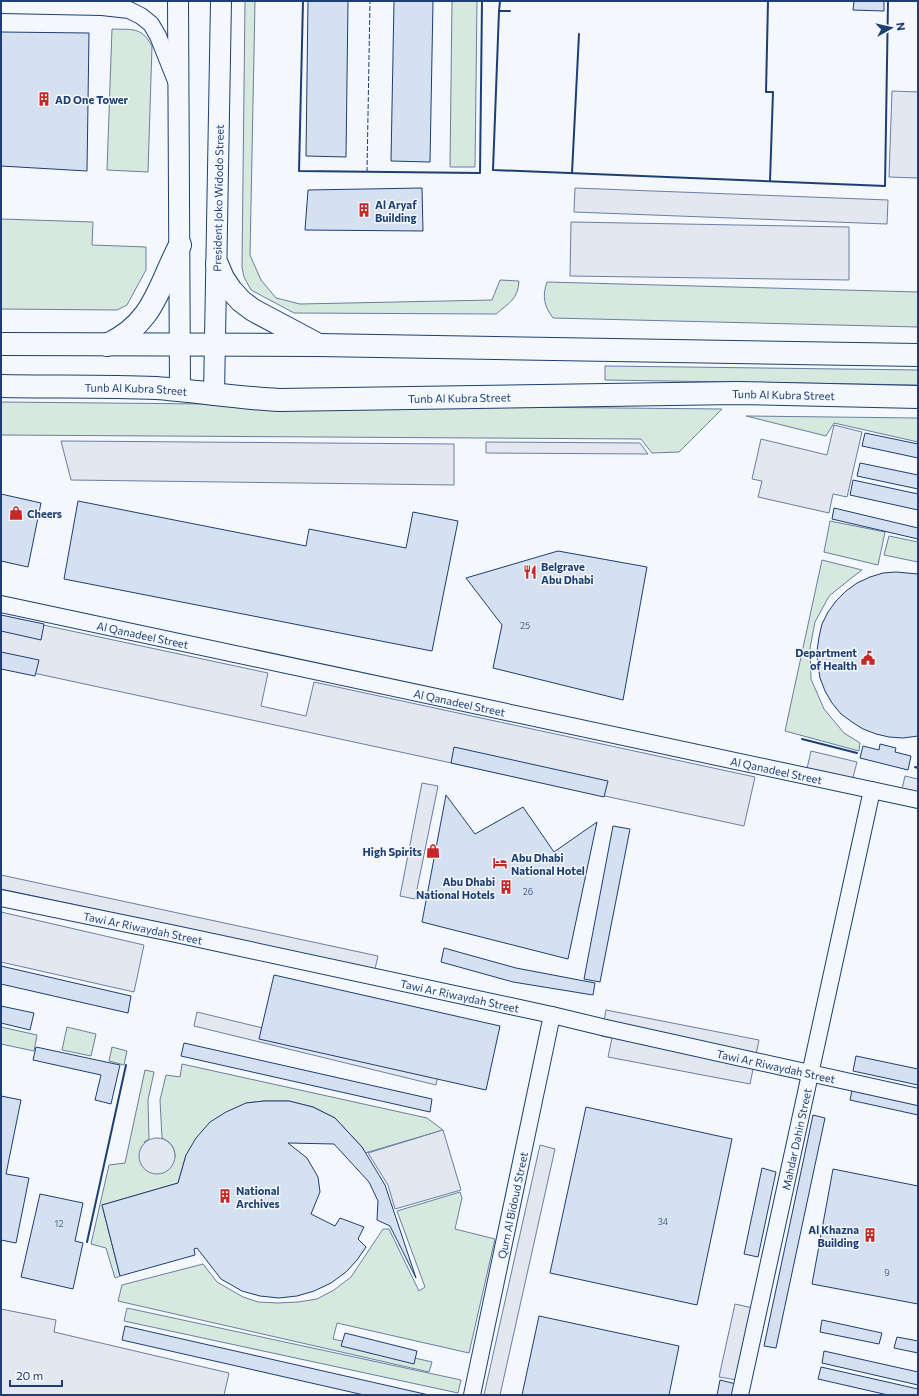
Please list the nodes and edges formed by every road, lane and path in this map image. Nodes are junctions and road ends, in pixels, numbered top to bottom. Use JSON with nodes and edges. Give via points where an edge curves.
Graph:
{"nodes":[{"id":1,"x":178,"y":1,"type":"edge"},
{"id":2,"x":221,"y":1,"type":"edge"},
{"id":3,"x":1,"y":5,"type":"edge"},
{"id":4,"x":178,"y":86,"type":"junction"},
{"id":5,"x":180,"y":245,"type":"junction"},
{"id":6,"x":217,"y":264,"type":"junction"},
{"id":7,"x":1,"y":344,"type":"edge"},
{"id":8,"x":107,"y":345,"type":"junction"},
{"id":9,"x":180,"y":345,"type":"junction"},
{"id":10,"x":215,"y":345,"type":"junction"},
{"id":11,"x":318,"y":345,"type":"junction"},
{"id":12,"x":918,"y":355,"type":"edge"},
{"id":13,"x":1,"y":386,"type":"edge"},
{"id":14,"x":180,"y":390,"type":"junction"},
{"id":15,"x":214,"y":394,"type":"junction"},
{"id":16,"x":918,"y":397,"type":"edge"},
{"id":17,"x":1,"y":604,"type":"edge"},
{"id":18,"x":872,"y":790,"type":"junction"},
{"id":19,"x":918,"y":800,"type":"edge"},
{"id":20,"x":1,"y":898,"type":"edge"},
{"id":21,"x":552,"y":1015,"type":"junction"},
{"id":22,"x":811,"y":1073,"type":"junction"},
{"id":23,"x":918,"y":1097,"type":"edge"},
{"id":24,"x":472,"y":1395,"type":"edge"},
{"id":25,"x":740,"y":1395,"type":"edge"}],
"edges":[{"from":1,"to":4,"type":"street"},
{"from":2,"to":6,"type":"street","name":"President Joko Widodo Street"},
{"from":3,"to":4,"type":"street","via":[[129,10],[151,24]]},
{"from":4,"to":5,"type":"street"},
{"from":5,"to":8,"type":"main road","via":[[145,316],[128,333]]},
{"from":5,"to":9,"type":"street"},
{"from":6,"to":10,"type":"street","name":"President Joko Widodo Street"},
{"from":6,"to":11,"type":"main road","via":[[223,278],[241,301]]},
{"from":7,"to":8,"type":"main road"},
{"from":8,"to":9,"type":"main road"},
{"from":9,"to":10,"type":"main road"},
{"from":9,"to":14,"type":"street"},
{"from":10,"to":11,"type":"main road"},
{"from":10,"to":15,"type":"street","name":"President Joko Widodo Street"},
{"from":11,"to":12,"type":"main road"},
{"from":13,"to":14,"type":"main road","name":"Tunb Al Kubra Street"},
{"from":14,"to":15,"type":"main road","name":"Tunb Al Kubra Street"},
{"from":15,"to":16,"type":"main road","name":"Tunb Al Kubra Street","via":[[279,400],[737,393]]},
{"from":17,"to":18,"type":"street","name":"Al Qanadeel Street"},
{"from":18,"to":19,"type":"street","name":"Al Qanadeel Street"},
{"from":18,"to":22,"type":"street","name":"Mahdar Dahin Street"},
{"from":20,"to":21,"type":"street","name":"Tawi Ar Riwaydah Street"},
{"from":21,"to":22,"type":"street","name":"Tawi Ar Riwaydah Street"},
{"from":21,"to":24,"type":"street","name":"Qurn Al Bidoud Street"},
{"from":22,"to":23,"type":"street","name":"Tawi Ar Riwaydah Street"},
{"from":22,"to":25,"type":"street","name":"Mahdar Dahin Street"}]}
